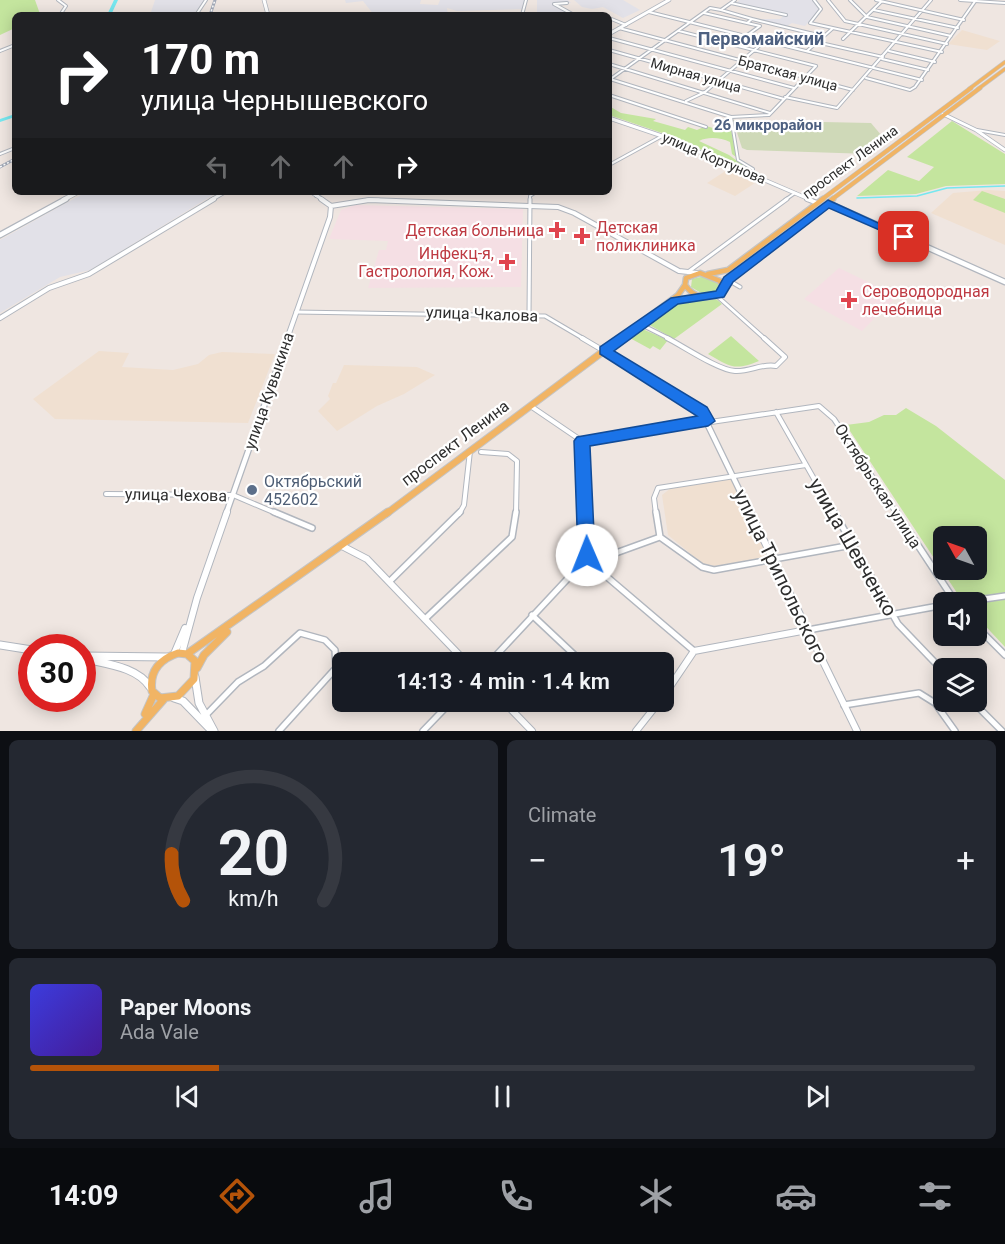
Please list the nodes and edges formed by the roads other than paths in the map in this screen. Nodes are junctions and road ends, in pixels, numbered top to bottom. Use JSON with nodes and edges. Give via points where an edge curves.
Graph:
{"nodes":[{"id":1,"x":58,"y":0,"type":"edge"},
{"id":2,"x":669,"y":0,"type":"edge"},
{"id":3,"x":735,"y":0,"type":"edge"},
{"id":4,"x":814,"y":0,"type":"edge"},
{"id":5,"x":828,"y":0,"type":"edge"},
{"id":6,"x":850,"y":0,"type":"edge"},
{"id":7,"x":876,"y":0,"type":"edge"},
{"id":8,"x":931,"y":0,"type":"edge"},
{"id":9,"x":960,"y":0,"type":"edge"},
{"id":10,"x":975,"y":1,"type":"edge"},
{"id":11,"x":881,"y":2,"type":"junction"},
{"id":12,"x":567,"y":3,"type":"dead end"},
{"id":13,"x":731,"y":3,"type":"junction"},
{"id":14,"x":1005,"y":3,"type":"edge"},
{"id":15,"x":721,"y":10,"type":"junction"},
{"id":16,"x":874,"y":10,"type":"junction"},
{"id":17,"x":921,"y":11,"type":"junction"},
{"id":18,"x":62,"y":12,"type":"edge"},
{"id":19,"x":569,"y":12,"type":"edge"},
{"id":20,"x":649,"y":12,"type":"junction"},
{"id":21,"x":703,"y":13,"type":"junction"},
{"id":22,"x":786,"y":15,"type":"dead end"},
{"id":23,"x":867,"y":17,"type":"junction"},
{"id":24,"x":915,"y":18,"type":"junction"},
{"id":25,"x":612,"y":19,"type":"edge"},
{"id":26,"x":752,"y":19,"type":"junction"},
{"id":27,"x":964,"y":20,"type":"junction"},
{"id":28,"x":747,"y":22,"type":"junction"},
{"id":29,"x":692,"y":23,"type":"junction"},
{"id":30,"x":859,"y":24,"type":"junction"},
{"id":31,"x":626,"y":25,"type":"junction"},
{"id":32,"x":908,"y":26,"type":"junction"},
{"id":33,"x":619,"y":28,"type":"junction"},
{"id":34,"x":833,"y":28,"type":"junction"},
{"id":35,"x":958,"y":28,"type":"junction"},
{"id":36,"x":679,"y":31,"type":"junction"},
{"id":37,"x":850,"y":32,"type":"junction"},
{"id":38,"x":776,"y":33,"type":"dead end"},
{"id":39,"x":612,"y":34,"type":"edge"},
{"id":40,"x":902,"y":34,"type":"junction"},
{"id":41,"x":745,"y":36,"type":"junction"},
{"id":42,"x":822,"y":36,"type":"junction"},
{"id":43,"x":951,"y":36,"type":"junction"},
{"id":44,"x":612,"y":37,"type":"edge"},
{"id":45,"x":843,"y":39,"type":"dead end"},
{"id":46,"x":666,"y":41,"type":"junction"},
{"id":47,"x":765,"y":41,"type":"junction"},
{"id":48,"x":814,"y":42,"type":"junction"},
{"id":49,"x":896,"y":42,"type":"junction"},
{"id":50,"x":947,"y":44,"type":"junction"},
{"id":51,"x":653,"y":50,"type":"junction"},
{"id":52,"x":756,"y":50,"type":"junction"},
{"id":53,"x":612,"y":51,"type":"edge"},
{"id":54,"x":807,"y":51,"type":"junction"},
{"id":55,"x":889,"y":51,"type":"junction"},
{"id":56,"x":942,"y":52,"type":"junction"},
{"id":57,"x":882,"y":58,"type":"junction"},
{"id":58,"x":639,"y":59,"type":"junction"},
{"id":59,"x":743,"y":61,"type":"junction"},
{"id":60,"x":935,"y":62,"type":"junction"},
{"id":61,"x":1005,"y":62,"type":"edge"},
{"id":62,"x":612,"y":65,"type":"edge"},
{"id":63,"x":875,"y":68,"type":"junction"},
{"id":64,"x":625,"y":69,"type":"junction"},
{"id":65,"x":1005,"y":69,"type":"edge"},
{"id":66,"x":731,"y":70,"type":"junction"},
{"id":67,"x":928,"y":70,"type":"junction"},
{"id":68,"x":612,"y":77,"type":"edge"},
{"id":69,"x":804,"y":77,"type":"junction"},
{"id":70,"x":866,"y":78,"type":"junction"},
{"id":71,"x":612,"y":80,"type":"edge"},
{"id":72,"x":922,"y":80,"type":"junction"},
{"id":73,"x":719,"y":81,"type":"junction"},
{"id":74,"x":794,"y":88,"type":"junction"},
{"id":75,"x":853,"y":90,"type":"junction"},
{"id":76,"x":705,"y":92,"type":"junction"},
{"id":77,"x":612,"y":96,"type":"edge"},
{"id":78,"x":785,"y":98,"type":"junction"},
{"id":79,"x":685,"y":102,"type":"junction"},
{"id":80,"x":939,"y":112,"type":"junction"},
{"id":81,"x":770,"y":113,"type":"junction"},
{"id":82,"x":945,"y":114,"type":"junction"},
{"id":83,"x":731,"y":117,"type":"junction"},
{"id":84,"x":612,"y":119,"type":"edge"},
{"id":85,"x":706,"y":127,"type":"dead end"},
{"id":86,"x":976,"y":130,"type":"junction"},
{"id":87,"x":1005,"y":135,"type":"edge"},
{"id":88,"x":662,"y":136,"type":"junction"},
{"id":89,"x":1005,"y":150,"type":"edge"},
{"id":90,"x":612,"y":163,"type":"edge"},
{"id":91,"x":752,"y":174,"type":"junction"},
{"id":92,"x":795,"y":193,"type":"junction"},
{"id":93,"x":73,"y":195,"type":"edge"},
{"id":94,"x":220,"y":195,"type":"edge"},
{"id":95,"x":532,"y":195,"type":"edge"},
{"id":96,"x":316,"y":196,"type":"edge"},
{"id":97,"x":819,"y":202,"type":"junction"},
{"id":98,"x":532,"y":205,"type":"junction"},
{"id":99,"x":826,"y":205,"type":"junction"},
{"id":100,"x":331,"y":206,"type":"junction"},
{"id":101,"x":0,"y":235,"type":"edge"},
{"id":102,"x":672,"y":267,"type":"junction"},
{"id":103,"x":687,"y":273,"type":"junction"},
{"id":104,"x":697,"y":273,"type":"junction"},
{"id":105,"x":708,"y":274,"type":"junction"},
{"id":106,"x":728,"y":280,"type":"junction"},
{"id":107,"x":1005,"y":282,"type":"edge"},
{"id":108,"x":685,"y":283,"type":"junction"},
{"id":109,"x":740,"y":287,"type":"dead end"},
{"id":110,"x":723,"y":288,"type":"junction"},
{"id":111,"x":717,"y":296,"type":"junction"},
{"id":112,"x":701,"y":297,"type":"junction"},
{"id":113,"x":663,"y":307,"type":"junction"},
{"id":114,"x":296,"y":312,"type":"junction"},
{"id":115,"x":529,"y":315,"type":"junction"},
{"id":116,"x":0,"y":318,"type":"edge"},
{"id":117,"x":640,"y":324,"type":"junction"},
{"id":118,"x":604,"y":351,"type":"junction"},
{"id":119,"x":532,"y":407,"type":"dead end"},
{"id":120,"x":776,"y":412,"type":"junction"},
{"id":121,"x":708,"y":421,"type":"junction"},
{"id":122,"x":582,"y":441,"type":"junction"},
{"id":123,"x":471,"y":450,"type":"junction"},
{"id":124,"x":481,"y":452,"type":"dead end"},
{"id":125,"x":806,"y":465,"type":"junction"},
{"id":126,"x":733,"y":475,"type":"junction"},
{"id":127,"x":106,"y":494,"type":"dead end"},
{"id":128,"x":233,"y":495,"type":"junction"},
{"id":129,"x":312,"y":528,"type":"dead end"},
{"id":130,"x":660,"y":537,"type":"junction"},
{"id":131,"x":852,"y":544,"type":"junction"},
{"id":132,"x":342,"y":546,"type":"junction"},
{"id":133,"x":774,"y":559,"type":"junction"},
{"id":134,"x":588,"y":561,"type":"junction"},
{"id":135,"x":390,"y":581,"type":"junction"},
{"id":136,"x":949,"y":592,"type":"edge"},
{"id":137,"x":1005,"y":596,"type":"edge"},
{"id":138,"x":987,"y":599,"type":"edge"},
{"id":139,"x":264,"y":602,"type":"junction"},
{"id":140,"x":933,"y":607,"type":"edge"},
{"id":141,"x":532,"y":615,"type":"junction"},
{"id":142,"x":892,"y":615,"type":"junction"},
{"id":143,"x":425,"y":619,"type":"junction"},
{"id":144,"x":807,"y":630,"type":"junction"},
{"id":145,"x":987,"y":637,"type":"edge"},
{"id":146,"x":0,"y":645,"type":"edge"},
{"id":147,"x":18,"y":648,"type":"edge"},
{"id":148,"x":694,"y":651,"type":"junction"},
{"id":149,"x":456,"y":652,"type":"edge"},
{"id":150,"x":499,"y":652,"type":"edge"},
{"id":151,"x":571,"y":652,"type":"edge"},
{"id":152,"x":177,"y":654,"type":"junction"},
{"id":153,"x":1005,"y":655,"type":"edge"},
{"id":154,"x":96,"y":657,"type":"edge"},
{"id":155,"x":96,"y":661,"type":"edge"},
{"id":156,"x":933,"y":661,"type":"edge"},
{"id":157,"x":196,"y":672,"type":"junction"},
{"id":158,"x":674,"y":681,"type":"edge"},
{"id":159,"x":152,"y":690,"type":"junction"},
{"id":160,"x":168,"y":698,"type":"junction"},
{"id":161,"x":844,"y":705,"type":"junction"},
{"id":162,"x":442,"y":712,"type":"edge"},
{"id":163,"x":513,"y":712,"type":"edge"},
{"id":164,"x":651,"y":712,"type":"edge"},
{"id":165,"x":983,"y":712,"type":"edge"},
{"id":166,"x":205,"y":716,"type":"junction"},
{"id":167,"x":136,"y":731,"type":"edge"},
{"id":168,"x":213,"y":731,"type":"edge"},
{"id":169,"x":279,"y":731,"type":"edge"},
{"id":170,"x":423,"y":731,"type":"edge"},
{"id":171,"x":531,"y":731,"type":"edge"},
{"id":172,"x":636,"y":731,"type":"edge"},
{"id":173,"x":857,"y":731,"type":"edge"},
{"id":174,"x":955,"y":731,"type":"edge"},
{"id":175,"x":1002,"y":731,"type":"edge"}],
"edges":[{"from":1,"to":18,"type":"street","via":[[66,6]]},
{"from":2,"to":20,"type":"main road"},
{"from":3,"to":13,"type":"street"},
{"from":4,"to":34,"type":"street","via":[[821,9],[810,23]]},
{"from":5,"to":30,"type":"street","via":[[845,21]]},
{"from":6,"to":23,"type":"street"},
{"from":7,"to":11,"type":"street"},
{"from":8,"to":17,"type":"street"},
{"from":9,"to":10,"type":"street"},
{"from":10,"to":14,"type":"street"},
{"from":10,"to":27,"type":"street"},
{"from":11,"to":16,"type":"street"},
{"from":11,"to":17,"type":"street"},
{"from":12,"to":19,"type":"street","via":[[554,4]]},
{"from":13,"to":15,"type":"street"},
{"from":13,"to":22,"type":"street"},
{"from":15,"to":21,"type":"street","via":[[713,8]]},
{"from":15,"to":26,"type":"street"},
{"from":16,"to":23,"type":"street"},
{"from":16,"to":24,"type":"street"},
{"from":17,"to":24,"type":"street"},
{"from":17,"to":27,"type":"street"},
{"from":20,"to":29,"type":"street"},
{"from":20,"to":31,"type":"main road"},
{"from":21,"to":28,"type":"street"},
{"from":21,"to":29,"type":"street"},
{"from":23,"to":30,"type":"street"},
{"from":23,"to":32,"type":"street"},
{"from":24,"to":32,"type":"street"},
{"from":24,"to":35,"type":"street"},
{"from":25,"to":31,"type":"street"},
{"from":26,"to":28,"type":"street"},
{"from":26,"to":42,"type":"street"},
{"from":27,"to":35,"type":"street"},
{"from":28,"to":41,"type":"street","via":[[760,26]]},
{"from":29,"to":36,"type":"street"},
{"from":29,"to":41,"type":"street"},
{"from":30,"to":37,"type":"street"},
{"from":30,"to":40,"type":"street"},
{"from":31,"to":33,"type":"main road"},
{"from":32,"to":40,"type":"street"},
{"from":32,"to":43,"type":"street"},
{"from":33,"to":39,"type":"main road"},
{"from":33,"to":46,"type":"street","name":"Братская улица"},
{"from":34,"to":37,"type":"street"},
{"from":34,"to":42,"type":"street"},
{"from":35,"to":43,"type":"street"},
{"from":36,"to":46,"type":"street"},
{"from":36,"to":52,"type":"street"},
{"from":37,"to":45,"type":"street"},
{"from":37,"to":49,"type":"street"},
{"from":38,"to":48,"type":"street"},
{"from":40,"to":49,"type":"street"},
{"from":40,"to":50,"type":"street"},
{"from":41,"to":47,"type":"street"},
{"from":42,"to":48,"type":"street"},
{"from":43,"to":50,"type":"street"},
{"from":44,"to":51,"type":"street"},
{"from":46,"to":51,"type":"street"},
{"from":46,"to":59,"type":"street","name":"Братская улица"},
{"from":47,"to":52,"type":"street"},
{"from":47,"to":54,"type":"street"},
{"from":48,"to":54,"type":"street"},
{"from":48,"to":57,"type":"street"},
{"from":49,"to":55,"type":"street"},
{"from":49,"to":56,"type":"street"},
{"from":50,"to":56,"type":"street"},
{"from":51,"to":58,"type":"street"},
{"from":51,"to":66,"type":"street"},
{"from":52,"to":59,"type":"street"},
{"from":52,"to":69,"type":"street","via":[[816,66]]},
{"from":53,"to":58,"type":"street","name":"Мирная улица"},
{"from":54,"to":63,"type":"street"},
{"from":55,"to":57,"type":"street"},
{"from":55,"to":60,"type":"street"},
{"from":56,"to":60,"type":"street"},
{"from":57,"to":63,"type":"street"},
{"from":57,"to":67,"type":"street"},
{"from":58,"to":64,"type":"street"},
{"from":58,"to":73,"type":"street","name":"Мирная улица"},
{"from":59,"to":66,"type":"street"},
{"from":59,"to":69,"type":"street","name":"Братская улица"},
{"from":60,"to":67,"type":"street"},
{"from":61,"to":80,"type":"main road","name":"проспект Ленина"},
{"from":62,"to":64,"type":"street"},
{"from":63,"to":70,"type":"street"},
{"from":63,"to":72,"type":"street"},
{"from":64,"to":68,"type":"street"},
{"from":64,"to":76,"type":"street"},
{"from":65,"to":82,"type":"main road","name":"проспект Ленина"},
{"from":66,"to":73,"type":"street"},
{"from":66,"to":74,"type":"street"},
{"from":67,"to":72,"type":"street"},
{"from":69,"to":74,"type":"street"},
{"from":69,"to":75,"type":"street","name":"Братская улица"},
{"from":70,"to":72,"type":"street","via":[[910,90]]},
{"from":70,"to":75,"type":"street"},
{"from":71,"to":79,"type":"street"},
{"from":73,"to":76,"type":"street"},
{"from":73,"to":78,"type":"street","name":"Мирная улица"},
{"from":74,"to":78,"type":"street"},
{"from":75,"to":78,"type":"street","name":"Мирная улица","via":[[833,109]]},
{"from":76,"to":79,"type":"street"},
{"from":76,"to":81,"type":"street"},
{"from":77,"to":85,"type":"street"},
{"from":78,"to":81,"type":"street"},
{"from":79,"to":83,"type":"street"},
{"from":80,"to":82,"type":"street"},
{"from":80,"to":97,"type":"main road","name":"проспект Ленина"},
{"from":81,"to":83,"type":"street"},
{"from":82,"to":86,"type":"street"},
{"from":82,"to":99,"type":"main road","name":"проспект Ленина"},
{"from":83,"to":91,"type":"street","via":[[738,141],[738,160],[753,170]]},
{"from":84,"to":88,"type":"street","name":"улица Кортунова"},
{"from":86,"to":87,"type":"street"},
{"from":86,"to":89,"type":"street"},
{"from":88,"to":90,"type":"street"},
{"from":88,"to":91,"type":"street","name":"улица Кортунова"},
{"from":91,"to":92,"type":"street","name":"улица Кортунова"},
{"from":92,"to":97,"type":"street","name":"улица Кортунова"},
{"from":92,"to":103,"type":"street"},
{"from":93,"to":101,"type":"main road"},
{"from":94,"to":116,"type":"street","via":[[89,274],[49,288]]},
{"from":95,"to":98,"type":"street"},
{"from":96,"to":100,"type":"street"},
{"from":97,"to":99,"type":"main road"},
{"from":97,"to":105,"type":"main road","name":"проспект Ленина","via":[[728,270]]},
{"from":98,"to":100,"type":"street","via":[[369,200]]},
{"from":98,"to":102,"type":"street","via":[[574,213]]},
{"from":98,"to":115,"type":"street"},
{"from":99,"to":106,"type":"main road","name":"проспект Ленина"},
{"from":99,"to":107,"type":"main road"},
{"from":100,"to":114,"type":"street","name":"улица Кувыкина"},
{"from":102,"to":103,"type":"street"},
{"from":102,"to":108,"type":"street"},
{"from":103,"to":104,"type":"street"},
{"from":104,"to":105,"type":"main road"},
{"from":104,"to":108,"type":"main road"},
{"from":105,"to":110,"type":"main road","via":[[717,278]]},
{"from":106,"to":109,"type":"street"},
{"from":106,"to":110,"type":"main road","name":"проспект Ленина"},
{"from":108,"to":112,"type":"main road","via":[[690,292]]},
{"from":108,"to":113,"type":"main road","name":"проспект Ленина"},
{"from":110,"to":111,"type":"main road"},
{"from":111,"to":112,"type":"main road"},
{"from":111,"to":117,"type":"street","via":[[785,357],[776,366],[766,364],[743,372],[731,371]]},
{"from":112,"to":113,"type":"main road","name":"проспект Ленина","via":[[681,298]]},
{"from":113,"to":117,"type":"main road","name":"проспект Ленина"},
{"from":114,"to":115,"type":"street","name":"улица Чкалова"},
{"from":114,"to":128,"type":"street","name":"улица Кувыкина"},
{"from":115,"to":118,"type":"street","name":"улица Чкалова","via":[[549,317]]},
{"from":117,"to":118,"type":"main road","name":"проспект Ленина"},
{"from":118,"to":121,"type":"street","name":"улица Чкалова","via":[[701,411]]},
{"from":118,"to":123,"type":"main road","name":"проспект Ленина"},
{"from":119,"to":122,"type":"street"},
{"from":120,"to":121,"type":"street"},
{"from":120,"to":125,"type":"street","name":"улица Шевченко"},
{"from":120,"to":136,"type":"street","name":"Октябрьская улица","via":[[816,406],[826,409]]},
{"from":121,"to":122,"type":"street"},
{"from":121,"to":126,"type":"street","name":"улица Трипольского"},
{"from":122,"to":134,"type":"street"},
{"from":123,"to":132,"type":"main road","name":"проспект Ленина"},
{"from":123,"to":135,"type":"street","via":[[464,505],[457,518]]},
{"from":124,"to":143,"type":"street","via":[[508,454],[517,461],[512,537]]},
{"from":125,"to":126,"type":"street"},
{"from":125,"to":131,"type":"street","name":"улица Шевченко"},
{"from":126,"to":130,"type":"street","via":[[658,488],[654,498]]},
{"from":126,"to":133,"type":"street","name":"улица Трипольского"},
{"from":127,"to":128,"type":"street","name":"улица Чехова"},
{"from":128,"to":129,"type":"street","name":"улица Чехова"},
{"from":128,"to":152,"type":"street","name":"улица Кувыкина"},
{"from":130,"to":133,"type":"street","via":[[702,567],[714,570]]},
{"from":130,"to":134,"type":"street"},
{"from":131,"to":133,"type":"street"},
{"from":131,"to":142,"type":"street","name":"улица Шевченко"},
{"from":132,"to":135,"type":"street","via":[[363,555]]},
{"from":132,"to":139,"type":"main road","name":"проспект Ленина"},
{"from":133,"to":144,"type":"street","name":"улица Трипольского"},
{"from":134,"to":141,"type":"street"},
{"from":134,"to":148,"type":"street"},
{"from":135,"to":143,"type":"street"},
{"from":137,"to":138,"type":"street"},
{"from":139,"to":152,"type":"main road","name":"проспект Ленина"},
{"from":139,"to":157,"type":"main road","name":"проспект Ленина","via":[[210,647]]},
{"from":140,"to":142,"type":"street"},
{"from":141,"to":150,"type":"street"},
{"from":141,"to":151,"type":"street"},
{"from":142,"to":144,"type":"street"},
{"from":142,"to":156,"type":"street","name":"улица Шевченко"},
{"from":143,"to":149,"type":"street"},
{"from":144,"to":148,"type":"street"},
{"from":144,"to":161,"type":"street","name":"улица Трипольского"},
{"from":145,"to":153,"type":"street"},
{"from":146,"to":147,"type":"main road"},
{"from":148,"to":158,"type":"street"},
{"from":152,"to":154,"type":"main road"},
{"from":152,"to":157,"type":"main road","via":[[195,661]]},
{"from":152,"to":159,"type":"main road","via":[[154,670]]},
{"from":155,"to":159,"type":"main road","via":[[140,675],[149,681]]},
{"from":157,"to":160,"type":"main road","via":[[187,689]]},
{"from":157,"to":166,"type":"main road","via":[[199,703]]},
{"from":159,"to":160,"type":"main road"},
{"from":159,"to":167,"type":"main road"},
{"from":160,"to":167,"type":"main road"},
{"from":160,"to":168,"type":"main road","via":[[183,701]]},
{"from":161,"to":173,"type":"street","name":"улица Трипольского"},
{"from":161,"to":174,"type":"street","via":[[919,693],[935,703]]},
{"from":162,"to":170,"type":"street"},
{"from":163,"to":171,"type":"street"},
{"from":164,"to":172,"type":"street"},
{"from":165,"to":175,"type":"street"},
{"from":166,"to":168,"type":"main road"},
{"from":166,"to":169,"type":"street","via":[[238,682],[264,666],[297,635],[304,633],[325,640],[335,650],[336,668]]}]}
